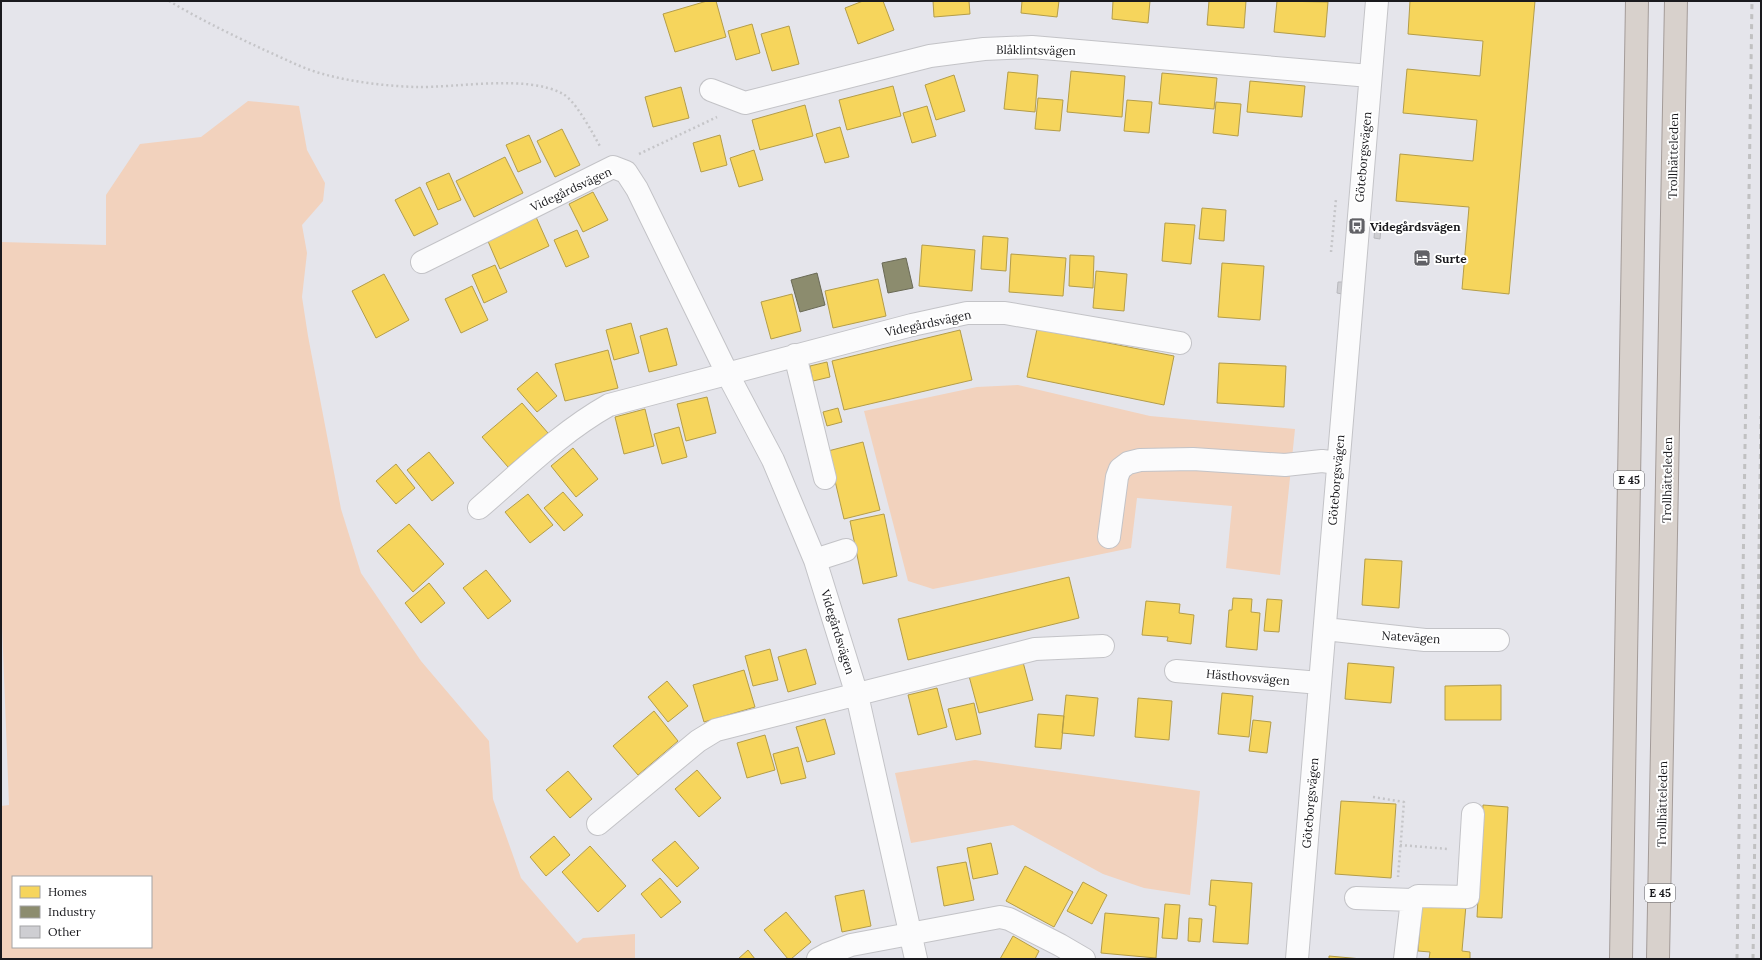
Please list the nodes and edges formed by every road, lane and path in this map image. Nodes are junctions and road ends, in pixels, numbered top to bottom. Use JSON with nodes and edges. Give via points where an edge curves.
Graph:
{"nodes":[{"id":1,"x":170,"y":1,"type":"edge"},
{"id":2,"x":1377,"y":1,"type":"edge"},
{"id":3,"x":1637,"y":1,"type":"edge"},
{"id":4,"x":1676,"y":1,"type":"edge"},
{"id":5,"x":1370,"y":76,"type":"junction"},
{"id":6,"x":710,"y":90,"type":"dead end"},
{"id":7,"x":746,"y":103,"type":"junction"},
{"id":8,"x":613,"y":167,"type":"junction"},
{"id":9,"x":422,"y":262,"type":"dead end"},
{"id":10,"x":1180,"y":343,"type":"dead end"},
{"id":11,"x":795,"y":355,"type":"junction"},
{"id":12,"x":727,"y":373,"type":"junction"},
{"id":13,"x":1338,"y":463,"type":"junction"},
{"id":14,"x":825,"y":478,"type":"dead end"},
{"id":15,"x":479,"y":508,"type":"dead end"},
{"id":16,"x":1109,"y":537,"type":"dead end"},
{"id":17,"x":846,"y":550,"type":"dead end"},
{"id":18,"x":815,"y":560,"type":"junction"},
{"id":19,"x":1325,"y":629,"type":"junction"},
{"id":20,"x":1498,"y":640,"type":"dead end"},
{"id":21,"x":1103,"y":646,"type":"dead end"},
{"id":22,"x":1176,"y":671,"type":"dead end"},
{"id":23,"x":1320,"y":682,"type":"junction"},
{"id":24,"x":857,"y":695,"type":"junction"},
{"id":25,"x":1373,"y":797,"type":"dead end"},
{"id":26,"x":1473,"y":814,"type":"dead end"},
{"id":27,"x":598,"y":824,"type":"dead end"},
{"id":28,"x":1400,"y":845,"type":"junction"},
{"id":29,"x":1471,"y":852,"type":"junction"},
{"id":30,"x":1356,"y":898,"type":"dead end"},
{"id":31,"x":1404,"y":900,"type":"junction"},
{"id":32,"x":911,"y":934,"type":"junction"},
{"id":33,"x":818,"y":959,"type":"edge"},
{"id":34,"x":916,"y":959,"type":"edge"},
{"id":35,"x":1084,"y":959,"type":"edge"},
{"id":36,"x":1297,"y":959,"type":"edge"},
{"id":37,"x":1405,"y":959,"type":"edge"},
{"id":38,"x":1621,"y":959,"type":"edge"},
{"id":39,"x":1658,"y":959,"type":"edge"}],
"edges":[{"from":1,"to":8,"type":"path","via":[[249,43],[322,74],[415,87],[516,83],[545,86],[564,94],[577,109]]},
{"from":2,"to":5,"type":"street","name":"Göteborgsvägen"},
{"from":3,"to":38,"type":"highway","number":"E 45"},
{"from":4,"to":39,"type":"highway","name":"Trollhätteleden","number":"E 45"},
{"from":5,"to":7,"type":"street","name":"Blåklintsvägen","via":[[1065,49],[984,49],[930,56]]},
{"from":5,"to":13,"type":"street","name":"Göteborgsvägen"},
{"from":6,"to":7,"type":"street"},
{"from":7,"to":8,"type":"path"},
{"from":8,"to":9,"type":"street","name":"Videgårdsvägen"},
{"from":8,"to":12,"type":"street","name":"Videgårdsvägen","via":[[626,172],[637,188]]},
{"from":10,"to":11,"type":"street","name":"Videgårdsvägen","via":[[1005,313],[967,313]]},
{"from":11,"to":12,"type":"street","name":"Videgårdsvägen"},
{"from":11,"to":14,"type":"street"},
{"from":12,"to":15,"type":"street","name":"Videgårdsvägen","via":[[609,404],[567,432]]},
{"from":12,"to":18,"type":"street","name":"Videgårdsvägen","via":[[773,460]]},
{"from":13,"to":16,"type":"street","via":[[1322,461],[1285,465],[1193,459],[1140,460],[1128,463],[1120,469],[1117,477]]},
{"from":13,"to":19,"type":"street","name":"Göteborgsvägen"},
{"from":17,"to":18,"type":"street"},
{"from":18,"to":24,"type":"street","name":"Videgårdsvägen"},
{"from":19,"to":20,"type":"street","name":"Natevägen","via":[[1425,640]]},
{"from":19,"to":23,"type":"street","name":"Göteborgsvägen"},
{"from":21,"to":24,"type":"street","via":[[1035,649]]},
{"from":22,"to":23,"type":"street","name":"Hästhovsvägen"},
{"from":23,"to":36,"type":"street","name":"Göteborgsvägen"},
{"from":24,"to":27,"type":"street","via":[[716,730],[698,741]]},
{"from":24,"to":32,"type":"street","name":"Videgårdsvägen"},
{"from":25,"to":28,"type":"path","via":[[1404,802]]},
{"from":26,"to":29,"type":"street"},
{"from":28,"to":29,"type":"path"},
{"from":28,"to":31,"type":"path"},
{"from":29,"to":31,"type":"street","via":[[1468,897],[1418,896]]},
{"from":30,"to":31,"type":"street"},
{"from":31,"to":37,"type":"street"},
{"from":32,"to":33,"type":"street","via":[[851,945]]},
{"from":32,"to":34,"type":"street","name":"Videgårdsvägen"},
{"from":32,"to":35,"type":"street","via":[[1000,917],[1009,919]]}]}
